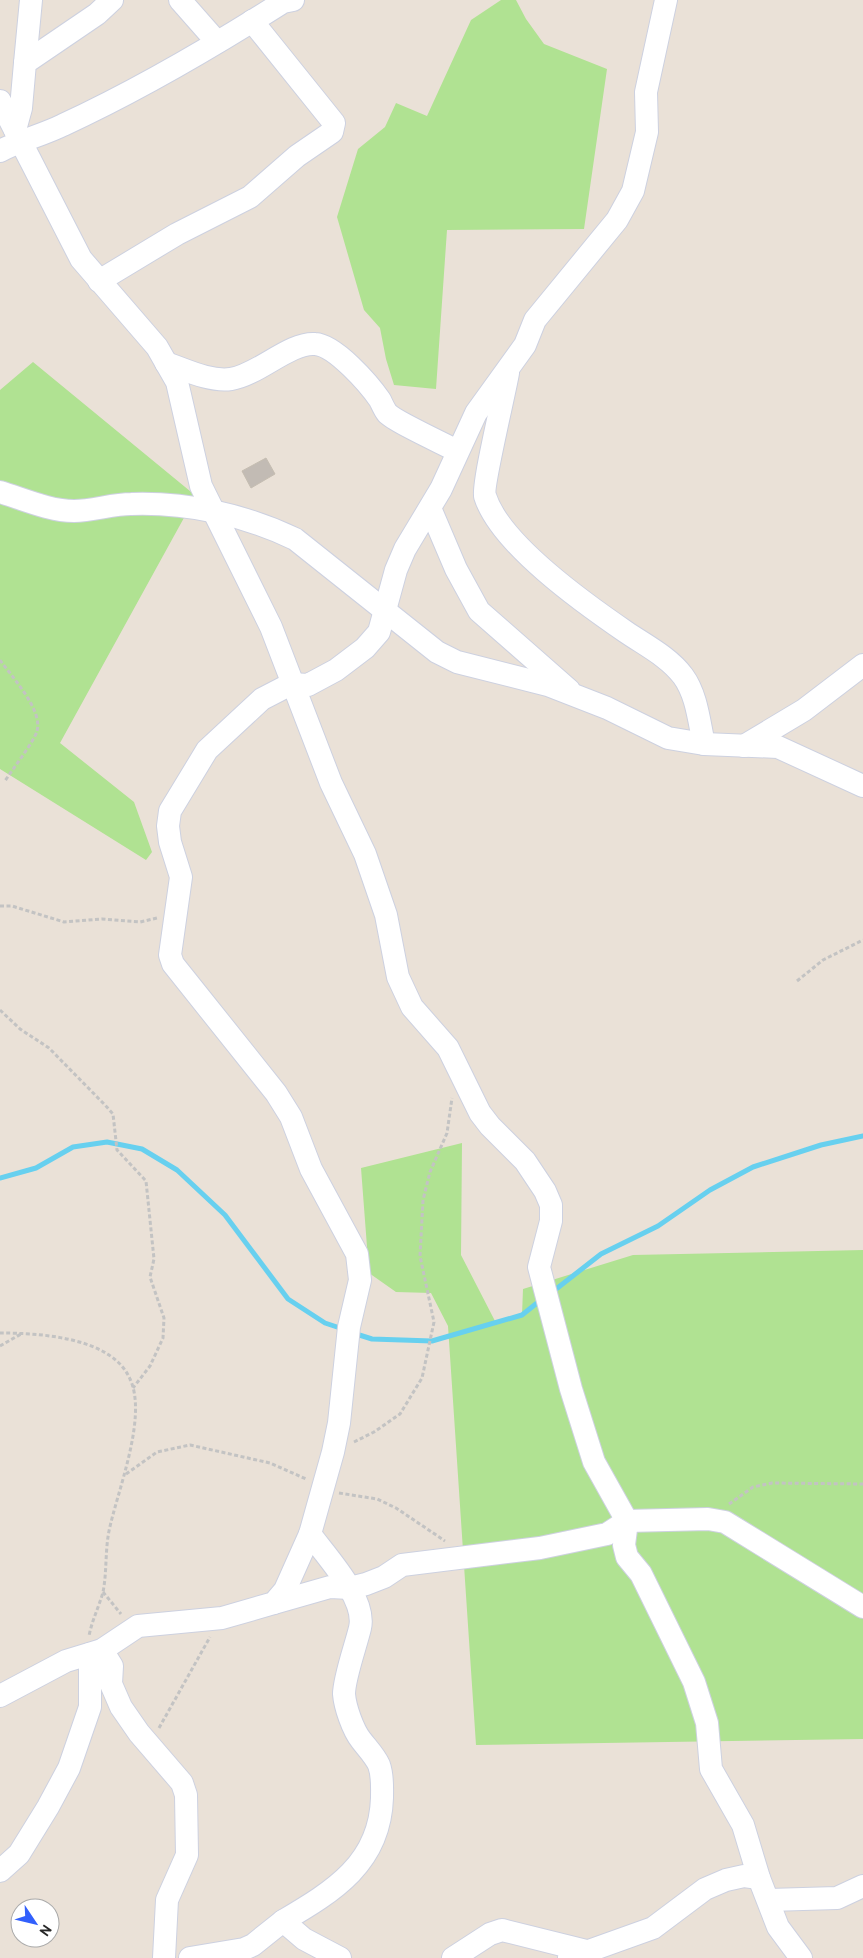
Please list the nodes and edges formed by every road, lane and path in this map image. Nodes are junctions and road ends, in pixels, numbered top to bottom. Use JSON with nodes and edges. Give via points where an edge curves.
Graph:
{"nodes":[{"id":1,"x":31,"y":0,"type":"edge"},
{"id":2,"x":112,"y":0,"type":"edge"},
{"id":3,"x":180,"y":0,"type":"edge"},
{"id":4,"x":293,"y":0,"type":"edge"},
{"id":5,"x":666,"y":0,"type":"edge"},
{"id":6,"x":252,"y":21,"type":"junction"},
{"id":7,"x":217,"y":42,"type":"junction"},
{"id":8,"x":25,"y":63,"type":"junction"},
{"id":9,"x":0,"y":101,"type":"edge"},
{"id":10,"x":18,"y":135,"type":"junction"},
{"id":11,"x":0,"y":151,"type":"edge"},
{"id":12,"x":100,"y":280,"type":"junction"},
{"id":13,"x":166,"y":363,"type":"junction"},
{"id":14,"x":510,"y":365,"type":"junction"},
{"id":15,"x":457,"y":450,"type":"junction"},
{"id":16,"x":0,"y":492,"type":"edge"},
{"id":17,"x":430,"y":508,"type":"junction"},
{"id":18,"x":213,"y":511,"type":"junction"},
{"id":19,"x":384,"y":611,"type":"junction"},
{"id":20,"x":0,"y":660,"type":"edge"},
{"id":21,"x":863,"y":665,"type":"edge"},
{"id":22,"x":291,"y":684,"type":"junction"},
{"id":23,"x":573,"y":695,"type":"junction"},
{"id":24,"x":704,"y":744,"type":"junction"},
{"id":25,"x":744,"y":746,"type":"junction"},
{"id":26,"x":5,"y":781,"type":"dead end"},
{"id":27,"x":863,"y":786,"type":"edge"},
{"id":28,"x":0,"y":906,"type":"edge"},
{"id":29,"x":176,"y":911,"type":"junction"},
{"id":30,"x":863,"y":940,"type":"edge"},
{"id":31,"x":797,"y":981,"type":"dead end"},
{"id":32,"x":0,"y":1010,"type":"edge"},
{"id":33,"x":452,"y":1094,"type":"dead end"},
{"id":34,"x":0,"y":1333,"type":"edge"},
{"id":35,"x":21,"y":1333,"type":"junction"},
{"id":36,"x":0,"y":1346,"type":"edge"},
{"id":37,"x":133,"y":1388,"type":"junction"},
{"id":38,"x":333,"y":1452,"type":"junction"},
{"id":39,"x":863,"y":1484,"type":"edge"},
{"id":40,"x":708,"y":1519,"type":"junction"},
{"id":41,"x":627,"y":1521,"type":"junction"},
{"id":42,"x":310,"y":1534,"type":"junction"},
{"id":43,"x":350,"y":1588,"type":"junction"},
{"id":44,"x":103,"y":1592,"type":"junction"},
{"id":45,"x":274,"y":1603,"type":"junction"},
{"id":46,"x":863,"y":1608,"type":"edge"},
{"id":47,"x":222,"y":1618,"type":"junction"},
{"id":48,"x":138,"y":1626,"type":"junction"},
{"id":49,"x":96,"y":1652,"type":"junction"},
{"id":50,"x":0,"y":1696,"type":"edge"},
{"id":51,"x":150,"y":1746,"type":"junction"},
{"id":52,"x":0,"y":1871,"type":"edge"},
{"id":53,"x":759,"y":1878,"type":"junction"},
{"id":54,"x":863,"y":1886,"type":"edge"},
{"id":55,"x":769,"y":1900,"type":"junction"},
{"id":56,"x":283,"y":1921,"type":"junction"},
{"id":57,"x":577,"y":1954,"type":"edge"},
{"id":58,"x":164,"y":1958,"type":"edge"},
{"id":59,"x":190,"y":1958,"type":"edge"},
{"id":60,"x":340,"y":1958,"type":"edge"},
{"id":61,"x":453,"y":1958,"type":"edge"},
{"id":62,"x":800,"y":1958,"type":"edge"}],
"edges":[{"from":1,"to":8,"type":"street"},
{"from":2,"to":8,"type":"street","via":[[97,14]]},
{"from":3,"to":7,"type":"street"},
{"from":4,"to":6,"type":"street","via":[[283,2]]},
{"from":5,"to":14,"type":"street","via":[[646,92],[647,132],[632,191],[617,220],[535,320],[524,345]]},
{"from":6,"to":7,"type":"street"},
{"from":6,"to":12,"type":"street","via":[[334,123],[332,132],[297,156],[250,196],[177,234]]},
{"from":7,"to":10,"type":"street","via":[[62,126]]},
{"from":8,"to":10,"type":"street"},
{"from":9,"to":10,"type":"street"},
{"from":10,"to":11,"type":"street"},
{"from":10,"to":12,"type":"street","via":[[81,258]]},
{"from":12,"to":13,"type":"street","via":[[157,347]]},
{"from":13,"to":15,"type":"street","via":[[217,380],[232,379],[293,350],[314,344],[328,348],[379,399],[388,414]]},
{"from":13,"to":18,"type":"street","via":[[176,382],[201,486]]},
{"from":14,"to":15,"type":"street","via":[[476,413]]},
{"from":14,"to":24,"type":"street","via":[[485,496],[514,539],[553,578],[572,595],[664,657],[682,675],[693,694]]},
{"from":15,"to":17,"type":"street"},
{"from":16,"to":18,"type":"street","via":[[74,511],[129,504],[167,504]]},
{"from":17,"to":19,"type":"street","via":[[402,556]]},
{"from":17,"to":23,"type":"street","via":[[456,569],[479,611]]},
{"from":18,"to":19,"type":"street","via":[[295,539]]},
{"from":18,"to":22,"type":"street","via":[[271,627]]},
{"from":19,"to":22,"type":"street","via":[[379,632],[365,648],[315,681]]},
{"from":19,"to":23,"type":"street","via":[[437,652],[457,662],[548,685]]},
{"from":20,"to":26,"type":"path","via":[[38,718],[37,732]]},
{"from":21,"to":25,"type":"street","via":[[804,710]]},
{"from":22,"to":29,"type":"street","via":[[262,699],[207,750],[170,811],[170,842],[181,877]]},
{"from":22,"to":41,"type":"street","via":[[330,783],[365,854],[386,915],[398,977],[412,1006],[448,1048],[490,1126],[525,1161],[545,1191],[551,1206],[551,1220],[540,1267],[542,1276],[594,1462]]},
{"from":23,"to":24,"type":"street","via":[[668,738]]},
{"from":24,"to":25,"type":"street"},
{"from":25,"to":27,"type":"street","via":[[778,747]]},
{"from":28,"to":29,"type":"path","via":[[12,906],[64,922],[140,922]]},
{"from":29,"to":38,"type":"street","via":[[170,955],[173,964],[292,1117],[312,1169],[357,1254],[360,1280],[349,1327]]},
{"from":30,"to":31,"type":"path","via":[[842,948]]},
{"from":32,"to":37,"type":"path","via":[[20,1029],[50,1048],[113,1114],[117,1150],[146,1180],[154,1252],[150,1277],[165,1329],[150,1366]]},
{"from":33,"to":38,"type":"path","via":[[447,1133],[430,1172],[423,1200],[420,1256],[434,1322],[422,1378],[400,1414],[374,1432]]},
{"from":34,"to":35,"type":"path"},
{"from":35,"to":36,"type":"path"},
{"from":35,"to":37,"type":"path","via":[[51,1335],[102,1352],[117,1362],[130,1378]]},
{"from":37,"to":44,"type":"path","via":[[134,1427],[109,1532]]},
{"from":38,"to":42,"type":"street"},
{"from":39,"to":40,"type":"path","via":[[772,1483],[753,1487]]},
{"from":40,"to":41,"type":"street"},
{"from":40,"to":46,"type":"street","via":[[725,1522]]},
{"from":41,"to":43,"type":"street","via":[[607,1534],[540,1548],[402,1565],[384,1577]]},
{"from":41,"to":53,"type":"street","via":[[624,1545],[627,1556],[641,1574],[694,1682],[707,1723],[711,1769],[743,1825]]},
{"from":42,"to":43,"type":"street"},
{"from":42,"to":45,"type":"street","via":[[285,1590]]},
{"from":43,"to":45,"type":"street","via":[[330,1587]]},
{"from":43,"to":56,"type":"street","via":[[360,1609],[361,1625],[344,1694],[360,1739],[378,1763],[382,1779],[379,1831],[356,1869],[313,1903]]},
{"from":44,"to":48,"type":"path","via":[[124,1617]]},
{"from":44,"to":49,"type":"path","via":[[91,1626]]},
{"from":45,"to":47,"type":"street"},
{"from":47,"to":48,"type":"street"},
{"from":47,"to":51,"type":"path"},
{"from":48,"to":49,"type":"street"},
{"from":49,"to":50,"type":"street","via":[[66,1661]]},
{"from":49,"to":51,"type":"street","via":[[112,1666],[111,1684],[121,1707]]},
{"from":49,"to":52,"type":"street","via":[[90,1706],[68,1768],[19,1854]]},
{"from":51,"to":58,"type":"street","via":[[182,1783],[186,1795],[186,1855],[167,1900]]},
{"from":53,"to":55,"type":"street"},
{"from":53,"to":57,"type":"street","via":[[744,1876],[704,1889],[654,1928]]},
{"from":54,"to":55,"type":"street","via":[[837,1898]]},
{"from":55,"to":62,"type":"street","via":[[778,1928]]},
{"from":56,"to":59,"type":"street","via":[[244,1949]]},
{"from":56,"to":60,"type":"street","via":[[304,1939]]},
{"from":57,"to":61,"type":"street","via":[[502,1930]]}]}
